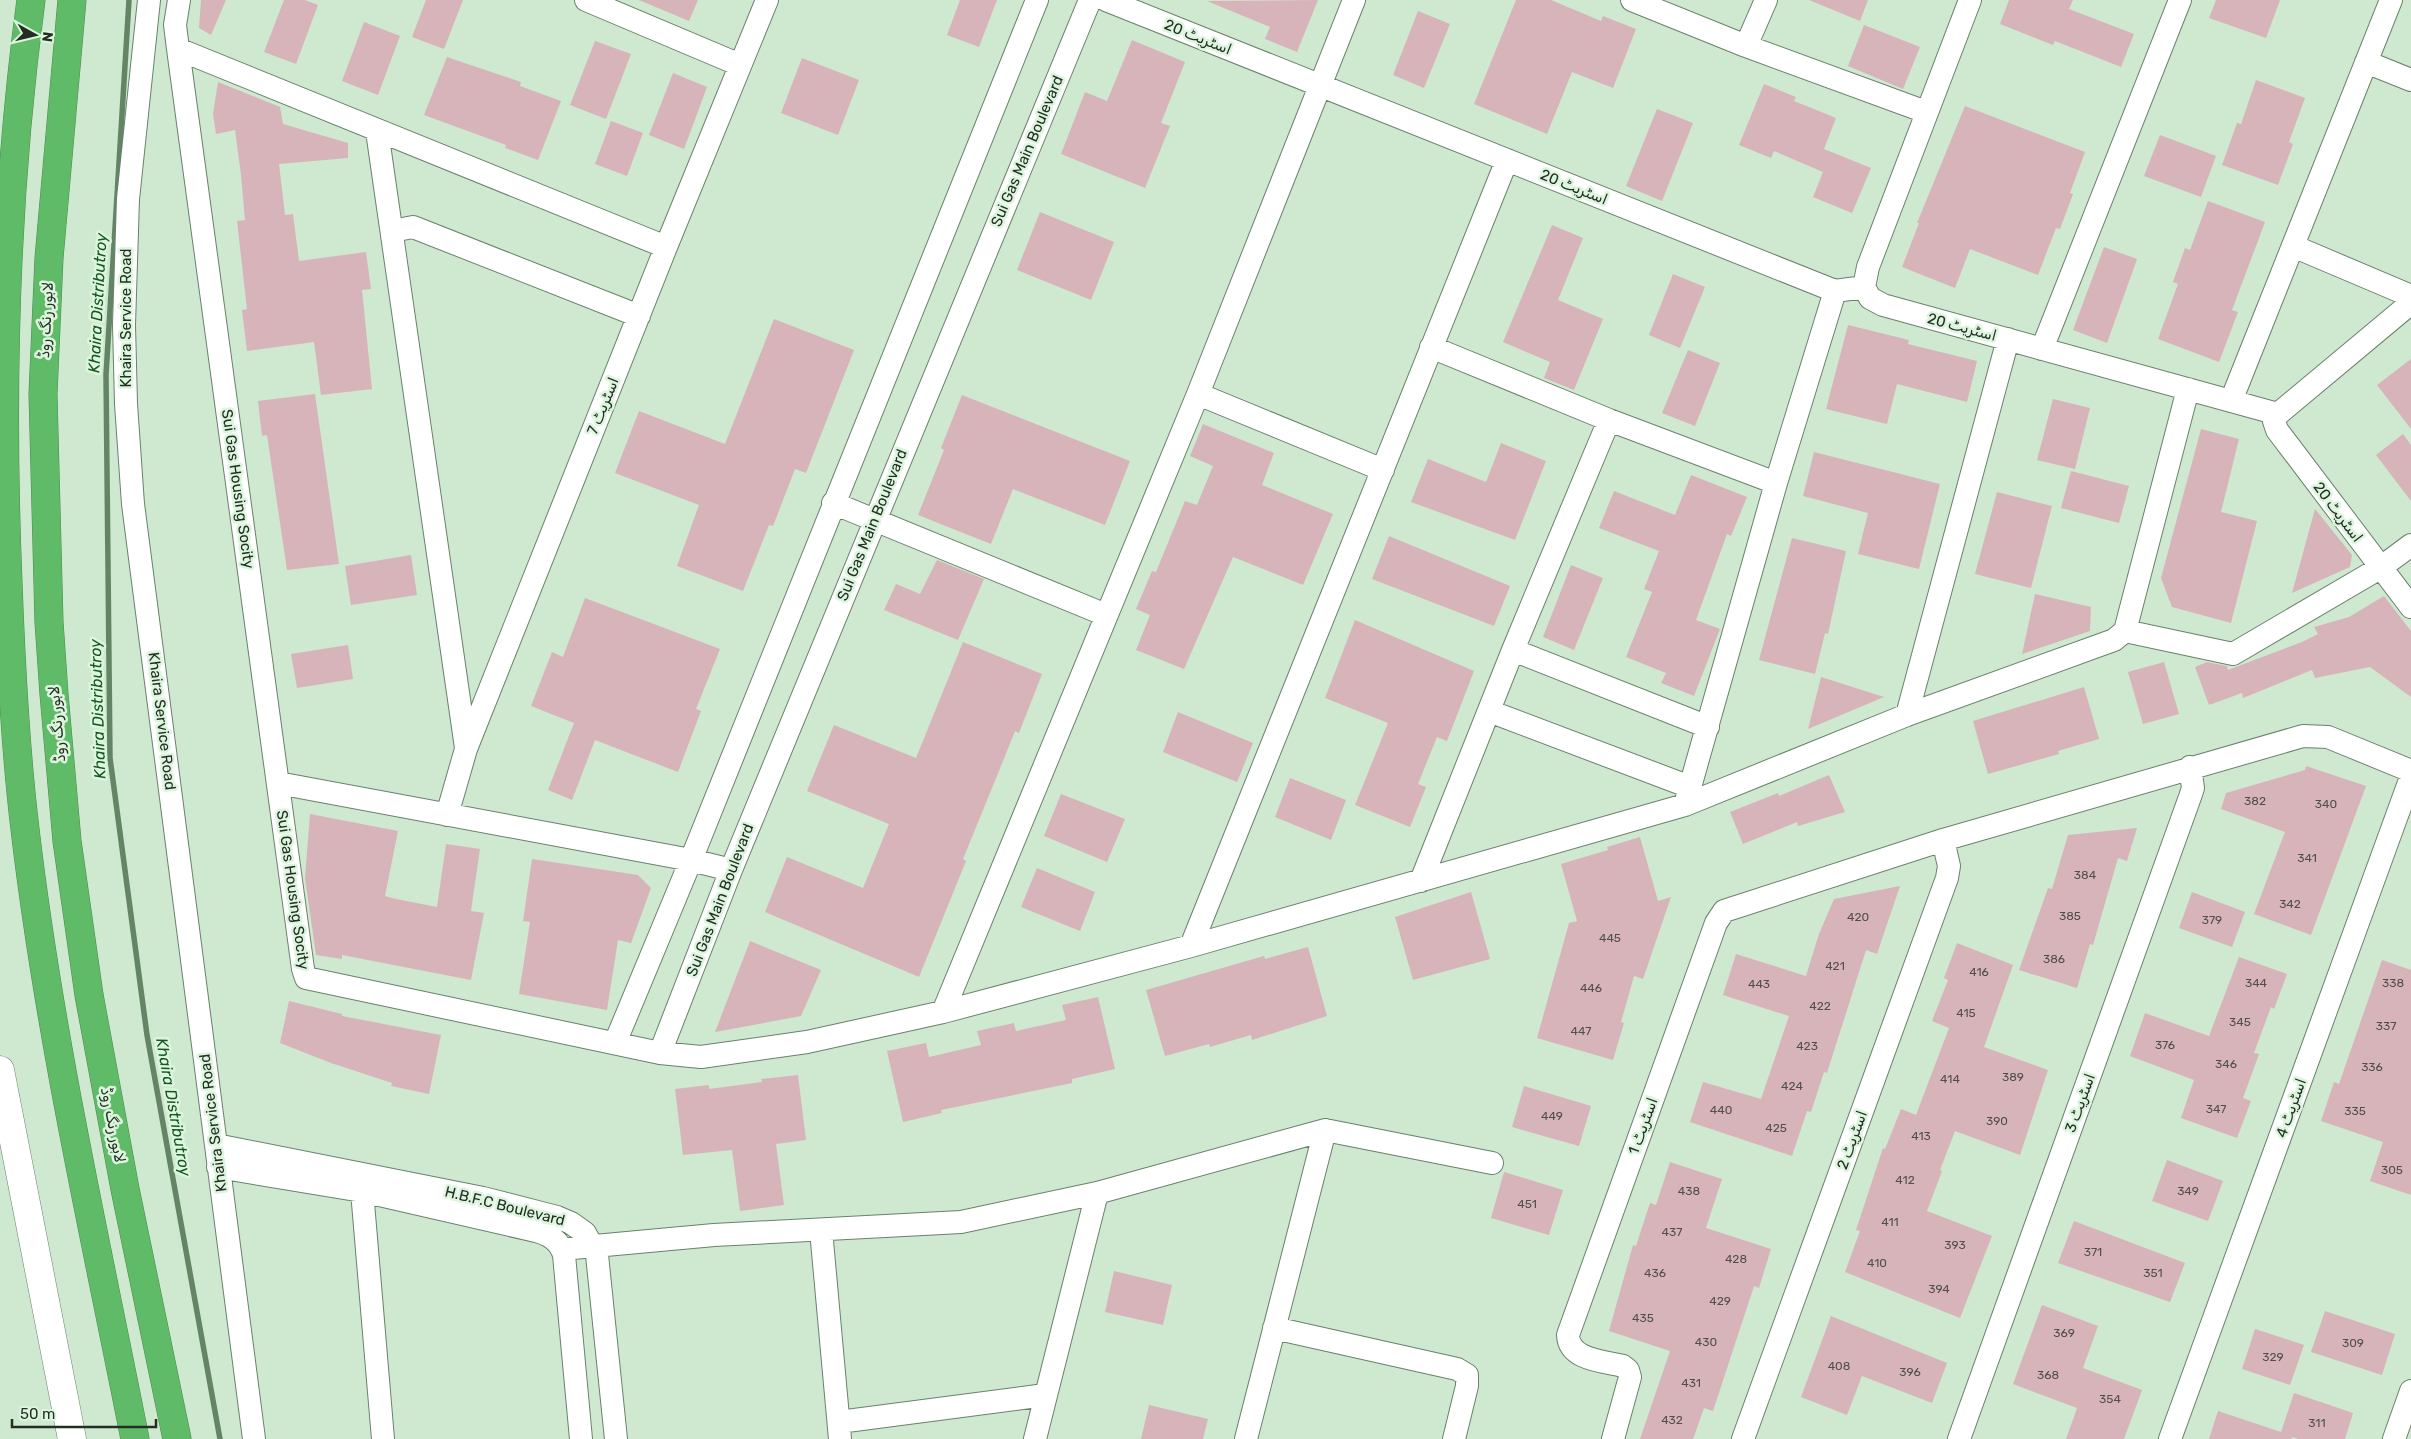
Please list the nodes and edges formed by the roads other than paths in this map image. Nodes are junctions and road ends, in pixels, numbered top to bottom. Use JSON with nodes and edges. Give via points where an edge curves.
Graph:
{"nodes":[{"id":1,"x":30,"y":0,"type":"edge"},
{"id":2,"x":72,"y":0,"type":"edge"},
{"id":3,"x":149,"y":0,"type":"edge"},
{"id":4,"x":179,"y":0,"type":"edge"},
{"id":5,"x":586,"y":0,"type":"edge"},
{"id":6,"x":767,"y":0,"type":"edge"},
{"id":7,"x":1037,"y":0,"type":"edge"},
{"id":8,"x":1090,"y":0,"type":"edge"},
{"id":9,"x":1106,"y":0,"type":"edge"},
{"id":10,"x":1354,"y":0,"type":"edge"},
{"id":11,"x":1632,"y":0,"type":"edge"},
{"id":12,"x":1766,"y":0,"type":"edge"},
{"id":13,"x":1970,"y":0,"type":"edge"},
{"id":14,"x":2180,"y":0,"type":"edge"},
{"id":15,"x":2391,"y":0,"type":"edge"},
{"id":16,"x":1746,"y":46,"type":"junction"},
{"id":17,"x":178,"y":49,"type":"junction"},
{"id":18,"x":2366,"y":62,"type":"junction"},
{"id":19,"x":740,"y":65,"type":"junction"},
{"id":20,"x":2411,"y":80,"type":"edge"},
{"id":21,"x":1320,"y":86,"type":"junction"},
{"id":22,"x":1926,"y":112,"type":"junction"},
{"id":23,"x":377,"y":131,"type":"junction"},
{"id":24,"x":1508,"y":160,"type":"junction"},
{"id":25,"x":392,"y":231,"type":"junction"},
{"id":26,"x":2293,"y":246,"type":"junction"},
{"id":27,"x":666,"y":247,"type":"junction"},
{"id":28,"x":1864,"y":287,"type":"junction"},
{"id":29,"x":1835,"y":291,"type":"junction"},
{"id":30,"x":2411,"y":296,"type":"edge"},
{"id":31,"x":2411,"y":303,"type":"edge"},
{"id":32,"x":639,"y":316,"type":"junction"},
{"id":33,"x":2008,"y":339,"type":"junction"},
{"id":34,"x":1431,"y":347,"type":"junction"},
{"id":35,"x":2042,"y":349,"type":"junction"},
{"id":36,"x":2188,"y":388,"type":"junction"},
{"id":37,"x":1198,"y":394,"type":"junction"},
{"id":38,"x":2231,"y":401,"type":"junction"},
{"id":39,"x":2278,"y":414,"type":"junction"},
{"id":40,"x":1609,"y":420,"type":"junction"},
{"id":41,"x":1383,"y":470,"type":"junction"},
{"id":42,"x":1776,"y":483,"type":"junction"},
{"id":43,"x":833,"y":503,"type":"junction"},
{"id":44,"x":874,"y":519,"type":"junction"},
{"id":45,"x":2411,"y":545,"type":"edge"},
{"id":46,"x":2380,"y":568,"type":"junction"},
{"id":47,"x":2411,"y":606,"type":"edge"},
{"id":48,"x":1106,"y":615,"type":"junction"},
{"id":49,"x":2125,"y":631,"type":"junction"},
{"id":50,"x":1513,"y":650,"type":"junction"},
{"id":51,"x":1489,"y":711,"type":"junction"},
{"id":52,"x":1907,"y":716,"type":"junction"},
{"id":53,"x":1708,"y":726,"type":"junction"},
{"id":54,"x":466,"y":749,"type":"junction"},
{"id":55,"x":2190,"y":767,"type":"junction"},
{"id":56,"x":2411,"y":771,"type":"edge"},
{"id":57,"x":2411,"y":777,"type":"edge"},
{"id":58,"x":278,"y":783,"type":"junction"},
{"id":59,"x":1688,"y":796,"type":"junction"},
{"id":60,"x":447,"y":814,"type":"junction"},
{"id":61,"x":1943,"y":840,"type":"junction"},
{"id":62,"x":691,"y":860,"type":"junction"},
{"id":63,"x":731,"y":870,"type":"junction"},
{"id":64,"x":1421,"y":881,"type":"junction"},
{"id":65,"x":1190,"y":946,"type":"junction"},
{"id":66,"x":943,"y":1012,"type":"junction"},
{"id":67,"x":615,"y":1043,"type":"junction"},
{"id":68,"x":660,"y":1053,"type":"junction"},
{"id":69,"x":0,"y":1070,"type":"edge"},
{"id":70,"x":1325,"y":1130,"type":"junction"},
{"id":71,"x":216,"y":1145,"type":"junction"},
{"id":72,"x":1492,"y":1162,"type":"dead end"},
{"id":73,"x":218,"y":1167,"type":"junction"},
{"id":74,"x":362,"y":1190,"type":"junction"},
{"id":75,"x":1097,"y":1193,"type":"junction"},
{"id":76,"x":821,"y":1230,"type":"junction"},
{"id":77,"x":593,"y":1244,"type":"junction"},
{"id":78,"x":562,"y":1249,"type":"junction"},
{"id":79,"x":1274,"y":1328,"type":"junction"},
{"id":80,"x":2411,"y":1391,"type":"edge"},
{"id":81,"x":1045,"y":1395,"type":"junction"},
{"id":82,"x":839,"y":1431,"type":"edge"},
{"id":83,"x":72,"y":1439,"type":"edge"},
{"id":84,"x":135,"y":1439,"type":"edge"},
{"id":85,"x":177,"y":1439,"type":"edge"},
{"id":86,"x":254,"y":1439,"type":"edge"},
{"id":87,"x":383,"y":1439,"type":"edge"},
{"id":88,"x":581,"y":1439,"type":"edge"},
{"id":89,"x":616,"y":1439,"type":"edge"},
{"id":90,"x":1034,"y":1439,"type":"edge"},
{"id":91,"x":1246,"y":1439,"type":"edge"},
{"id":92,"x":1454,"y":1439,"type":"edge"},
{"id":93,"x":1613,"y":1439,"type":"edge"},
{"id":94,"x":1743,"y":1439,"type":"edge"},
{"id":95,"x":1959,"y":1439,"type":"edge"},
{"id":96,"x":2170,"y":1439,"type":"edge"},
{"id":97,"x":2394,"y":1439,"type":"edge"}],
"edges":[{"from":1,"to":84,"type":"highway","via":[[16,134],[7,289],[4,485],[12,687],[24,827],[39,936]]},
{"from":2,"to":85,"type":"highway","name":"لاہور رنگ روڈ","via":[[49,258],[43,394],[49,622],[67,841],[89,995]]},
{"from":3,"to":71,"type":"street","name":"Khaira Service Road","via":[[128,199],[124,324],[126,404],[133,504]]},
{"from":4,"to":17,"type":"street","name":"Sui Gas Housing Socity","via":[[175,25]]},
{"from":5,"to":19,"type":"street"},
{"from":6,"to":19,"type":"street","name":"اسٹریٹ 7"},
{"from":7,"to":43,"type":"street"},
{"from":8,"to":44,"type":"street","name":"Sui Gas Main Boulevard"},
{"from":9,"to":21,"type":"street","name":"اسٹریٹ 20"},
{"from":10,"to":21,"type":"street"},
{"from":11,"to":16,"type":"street"},
{"from":12,"to":16,"type":"street"},
{"from":13,"to":22,"type":"street"},
{"from":14,"to":35,"type":"street"},
{"from":15,"to":18,"type":"street"},
{"from":16,"to":22,"type":"street"},
{"from":17,"to":23,"type":"street"},
{"from":17,"to":58,"type":"street","name":"Sui Gas Housing Socity"},
{"from":18,"to":20,"type":"street"},
{"from":18,"to":26,"type":"street"},
{"from":19,"to":27,"type":"street","name":"اسٹریٹ 7"},
{"from":21,"to":24,"type":"street","name":"اسٹریٹ 20"},
{"from":21,"to":37,"type":"street"},
{"from":22,"to":28,"type":"street","via":[[1868,267]]},
{"from":23,"to":25,"type":"street"},
{"from":23,"to":27,"type":"street"},
{"from":24,"to":29,"type":"street","name":"اسٹریٹ 20"},
{"from":24,"to":34,"type":"street"},
{"from":25,"to":32,"type":"street","via":[[413,227]]},
{"from":25,"to":54,"type":"street"},
{"from":26,"to":30,"type":"street"},
{"from":26,"to":38,"type":"street"},
{"from":27,"to":32,"type":"street","name":"اسٹریٹ 7"},
{"from":28,"to":29,"type":"street","name":"اسٹریٹ 20"},
{"from":28,"to":33,"type":"street","name":"اسٹریٹ 20","via":[[1876,303]]},
{"from":29,"to":42,"type":"street"},
{"from":31,"to":39,"type":"street"},
{"from":32,"to":54,"type":"street","name":"اسٹریٹ 7"},
{"from":33,"to":35,"type":"street","name":"اسٹریٹ 20"},
{"from":33,"to":52,"type":"street"},
{"from":34,"to":40,"type":"street"},
{"from":34,"to":41,"type":"street"},
{"from":35,"to":36,"type":"street","name":"اسٹریٹ 20"},
{"from":36,"to":38,"type":"street","name":"اسٹریٹ 20"},
{"from":36,"to":49,"type":"street"},
{"from":37,"to":41,"type":"street"},
{"from":37,"to":48,"type":"street"},
{"from":38,"to":39,"type":"street","name":"اسٹریٹ 20"},
{"from":39,"to":46,"type":"street","name":"اسٹریٹ 20","via":[[2274,421],[2277,430]]},
{"from":40,"to":42,"type":"street"},
{"from":40,"to":50,"type":"street"},
{"from":41,"to":65,"type":"street"},
{"from":42,"to":53,"type":"street"},
{"from":43,"to":44,"type":"street"},
{"from":43,"to":62,"type":"street"},
{"from":44,"to":48,"type":"street"},
{"from":44,"to":63,"type":"street","name":"Sui Gas Main Boulevard"},
{"from":45,"to":46,"type":"street"},
{"from":46,"to":47,"type":"street","name":"اسٹریٹ 20"},
{"from":46,"to":49,"type":"street","via":[[2232,654]]},
{"from":48,"to":66,"type":"street"},
{"from":49,"to":52,"type":"street","via":[[2114,640]]},
{"from":50,"to":51,"type":"street"},
{"from":50,"to":53,"type":"street"},
{"from":51,"to":59,"type":"street"},
{"from":51,"to":64,"type":"street"},
{"from":52,"to":59,"type":"street"},
{"from":53,"to":59,"type":"street"},
{"from":54,"to":60,"type":"street","name":"اسٹریٹ 7"},
{"from":55,"to":56,"type":"street","via":[[2316,735],[2334,739]]},
{"from":55,"to":61,"type":"street"},
{"from":55,"to":95,"type":"street","name":"اسٹریٹ 3","via":[[2193,782],[2190,796]]},
{"from":57,"to":96,"type":"street","name":"اسٹریٹ 4"},
{"from":58,"to":60,"type":"street"},
{"from":58,"to":67,"type":"street","name":"Sui Gas Housing Socity","via":[[306,978]]},
{"from":59,"to":64,"type":"street"},
{"from":60,"to":62,"type":"street"},
{"from":61,"to":93,"type":"street","name":"اسٹریٹ 1","via":[[1736,905],[1724,911],[1716,924],[1568,1335],[1569,1345],[1576,1353],[1628,1370],[1630,1378]]},
{"from":61,"to":94,"type":"street","name":"اسٹریٹ 2","via":[[1949,866],[1947,878]]},
{"from":62,"to":63,"type":"street"},
{"from":62,"to":67,"type":"street"},
{"from":63,"to":68,"type":"street","name":"Sui Gas Main Boulevard"},
{"from":64,"to":65,"type":"street"},
{"from":65,"to":66,"type":"street"},
{"from":66,"to":68,"type":"street","via":[[807,1042],[738,1052],[701,1057]]},
{"from":67,"to":68,"type":"street"},
{"from":69,"to":83,"type":"street"},
{"from":70,"to":72,"type":"street"},
{"from":70,"to":75,"type":"street"},
{"from":70,"to":79,"type":"street"},
{"from":71,"to":73,"type":"street","name":"Khaira Service Road"},
{"from":71,"to":77,"type":"street","name":"H.B.F.C Boulevard","via":[[528,1209],[571,1223]]},
{"from":73,"to":74,"type":"street","name":"H.B.F.C Boulevard"},
{"from":73,"to":86,"type":"street","name":"Khaira Service Road"},
{"from":74,"to":78,"type":"street","name":"H.B.F.C Boulevard","via":[[536,1231],[554,1239]]},
{"from":74,"to":87,"type":"street"},
{"from":75,"to":76,"type":"street","via":[[961,1222]]},
{"from":75,"to":81,"type":"street"},
{"from":76,"to":77,"type":"street"},
{"from":76,"to":82,"type":"street"},
{"from":77,"to":78,"type":"street"},
{"from":77,"to":89,"type":"street","name":"H.B.F.C Boulevard","via":[[600,1268]]},
{"from":78,"to":88,"type":"street","name":"H.B.F.C Boulevard"},
{"from":79,"to":91,"type":"street"},
{"from":79,"to":92,"type":"street","via":[[1458,1369],[1467,1375],[1467,1386]]},
{"from":80,"to":97,"type":"street"},
{"from":81,"to":82,"type":"street"},
{"from":81,"to":90,"type":"street"}]}
